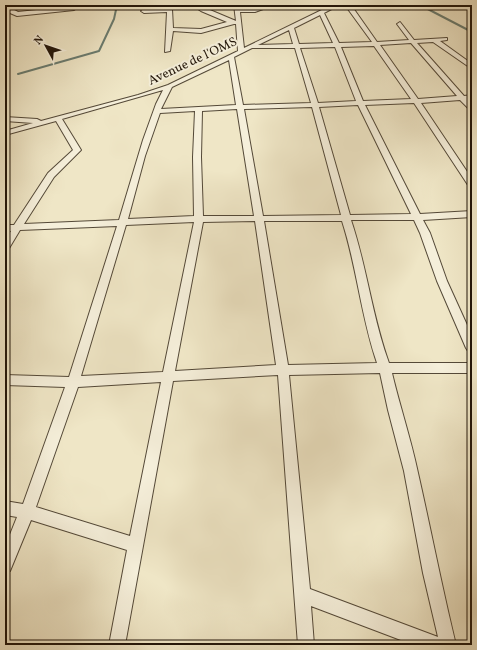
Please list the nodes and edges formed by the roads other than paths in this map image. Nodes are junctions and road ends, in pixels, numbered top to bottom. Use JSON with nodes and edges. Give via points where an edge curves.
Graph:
{"nodes":[{"id":1,"x":194,"y":5,"type":"edge"},
{"id":2,"x":271,"y":5,"type":"edge"},
{"id":3,"x":336,"y":5,"type":"edge"},
{"id":4,"x":348,"y":5,"type":"edge"},
{"id":5,"x":5,"y":6,"type":"edge"},
{"id":6,"x":74,"y":8,"type":"dead end"},
{"id":7,"x":237,"y":8,"type":"edge"},
{"id":8,"x":144,"y":11,"type":"dead end"},
{"id":9,"x":321,"y":12,"type":"junction"},
{"id":10,"x":231,"y":22,"type":"junction"},
{"id":11,"x":239,"y":23,"type":"junction"},
{"id":12,"x":400,"y":24,"type":"dead end"},
{"id":13,"x":291,"y":27,"type":"junction"},
{"id":14,"x":170,"y":29,"type":"junction"},
{"id":15,"x":445,"y":39,"type":"dead end"},
{"id":16,"x":435,"y":40,"type":"junction"},
{"id":17,"x":413,"y":42,"type":"junction"},
{"id":18,"x":376,"y":44,"type":"junction"},
{"id":19,"x":337,"y":45,"type":"junction"},
{"id":20,"x":296,"y":46,"type":"junction"},
{"id":21,"x":250,"y":47,"type":"junction"},
{"id":22,"x":167,"y":51,"type":"dead end"},
{"id":23,"x":236,"y":53,"type":"junction"},
{"id":24,"x":472,"y":67,"type":"edge"},
{"id":25,"x":170,"y":86,"type":"junction"},
{"id":26,"x":462,"y":98,"type":"junction"},
{"id":27,"x":472,"y":98,"type":"edge"},
{"id":28,"x":416,"y":101,"type":"junction"},
{"id":29,"x":360,"y":102,"type":"junction"},
{"id":30,"x":315,"y":104,"type":"junction"},
{"id":31,"x":241,"y":106,"type":"junction"},
{"id":32,"x":200,"y":108,"type":"junction"},
{"id":33,"x":472,"y":109,"type":"edge"},
{"id":34,"x":157,"y":111,"type":"junction"},
{"id":35,"x":5,"y":119,"type":"edge"},
{"id":36,"x":55,"y":119,"type":"junction"},
{"id":37,"x":5,"y":133,"type":"edge"},
{"id":38,"x":472,"y":185,"type":"edge"},
{"id":39,"x":472,"y":214,"type":"edge"},
{"id":40,"x":417,"y":217,"type":"junction"},
{"id":41,"x":259,"y":218,"type":"junction"},
{"id":42,"x":346,"y":218,"type":"junction"},
{"id":43,"x":200,"y":219,"type":"junction"},
{"id":44,"x":123,"y":223,"type":"junction"},
{"id":45,"x":5,"y":228,"type":"edge"},
{"id":46,"x":18,"y":228,"type":"junction"},
{"id":47,"x":5,"y":248,"type":"edge"},
{"id":48,"x":472,"y":348,"type":"edge"},
{"id":49,"x":385,"y":368,"type":"junction"},
{"id":50,"x":472,"y":368,"type":"edge"},
{"id":51,"x":283,"y":370,"type":"junction"},
{"id":52,"x":168,"y":377,"type":"junction"},
{"id":53,"x":5,"y":380,"type":"edge"},
{"id":54,"x":73,"y":382,"type":"junction"},
{"id":55,"x":5,"y":508,"type":"edge"},
{"id":56,"x":27,"y":512,"type":"junction"},
{"id":57,"x":136,"y":544,"type":"junction"},
{"id":58,"x":5,"y":566,"type":"edge"},
{"id":59,"x":303,"y":595,"type":"junction"},
{"id":60,"x":117,"y":645,"type":"edge"},
{"id":61,"x":306,"y":645,"type":"edge"},
{"id":62,"x":436,"y":645,"type":"edge"},
{"id":63,"x":448,"y":645,"type":"edge"}],
"edges":[{"from":1,"to":10,"type":"street"},
{"from":2,"to":7,"type":"street","via":[[255,10]]},
{"from":3,"to":9,"type":"street","name":"Avenue de l'OMS"},
{"from":4,"to":18,"type":"street"},
{"from":5,"to":6,"type":"street","via":[[17,14]]},
{"from":7,"to":11,"type":"street"},
{"from":8,"to":14,"type":"street","via":[[170,10]]},
{"from":9,"to":13,"type":"street","name":"Avenue de l'OMS"},
{"from":9,"to":19,"type":"street"},
{"from":10,"to":11,"type":"street"},
{"from":10,"to":14,"type":"street","via":[[200,31]]},
{"from":11,"to":23,"type":"street"},
{"from":12,"to":17,"type":"street"},
{"from":13,"to":20,"type":"street"},
{"from":13,"to":21,"type":"street","name":"Avenue de l'OMS"},
{"from":14,"to":22,"type":"street"},
{"from":15,"to":16,"type":"street"},
{"from":16,"to":17,"type":"street"},
{"from":16,"to":24,"type":"street"},
{"from":17,"to":18,"type":"street"},
{"from":17,"to":26,"type":"street"},
{"from":18,"to":19,"type":"street"},
{"from":18,"to":28,"type":"street"},
{"from":19,"to":20,"type":"street"},
{"from":19,"to":29,"type":"street"},
{"from":20,"to":21,"type":"street"},
{"from":20,"to":30,"type":"street"},
{"from":21,"to":23,"type":"street","name":"Avenue de l'OMS"},
{"from":23,"to":25,"type":"street","name":"Avenue de l'OMS"},
{"from":23,"to":31,"type":"street"},
{"from":25,"to":34,"type":"street","via":[[161,98]]},
{"from":25,"to":36,"type":"street","name":"Avenue de l'OMS"},
{"from":26,"to":27,"type":"street"},
{"from":26,"to":28,"type":"street"},
{"from":26,"to":33,"type":"street"},
{"from":28,"to":29,"type":"street"},
{"from":28,"to":38,"type":"street"},
{"from":29,"to":30,"type":"street"},
{"from":29,"to":40,"type":"street"},
{"from":30,"to":31,"type":"street"},
{"from":30,"to":42,"type":"street"},
{"from":31,"to":32,"type":"street"},
{"from":31,"to":41,"type":"street"},
{"from":32,"to":34,"type":"street"},
{"from":32,"to":43,"type":"street","via":[[197,157]]},
{"from":34,"to":44,"type":"street","via":[[140,155]]},
{"from":35,"to":36,"type":"street"},
{"from":36,"to":37,"type":"street","name":"Avenue de l'OMS"},
{"from":36,"to":46,"type":"street","via":[[77,150],[51,175]]},
{"from":39,"to":40,"type":"street"},
{"from":40,"to":42,"type":"street"},
{"from":40,"to":48,"type":"street"},
{"from":41,"to":42,"type":"street"},
{"from":41,"to":43,"type":"street"},
{"from":41,"to":51,"type":"street"},
{"from":42,"to":49,"type":"street","via":[[355,245],[375,341]]},
{"from":43,"to":44,"type":"street"},
{"from":43,"to":52,"type":"street"},
{"from":44,"to":46,"type":"street"},
{"from":44,"to":54,"type":"street"},
{"from":45,"to":46,"type":"street"},
{"from":46,"to":47,"type":"street"},
{"from":49,"to":50,"type":"street"},
{"from":49,"to":51,"type":"street"},
{"from":49,"to":63,"type":"street","via":[[411,471]]},
{"from":51,"to":52,"type":"street"},
{"from":51,"to":59,"type":"street"},
{"from":52,"to":54,"type":"street"},
{"from":52,"to":57,"type":"street"},
{"from":53,"to":54,"type":"street"},
{"from":54,"to":56,"type":"street"},
{"from":55,"to":56,"type":"street"},
{"from":56,"to":57,"type":"street"},
{"from":56,"to":58,"type":"street"},
{"from":57,"to":60,"type":"street"},
{"from":59,"to":61,"type":"street"},
{"from":59,"to":62,"type":"street"}]}
